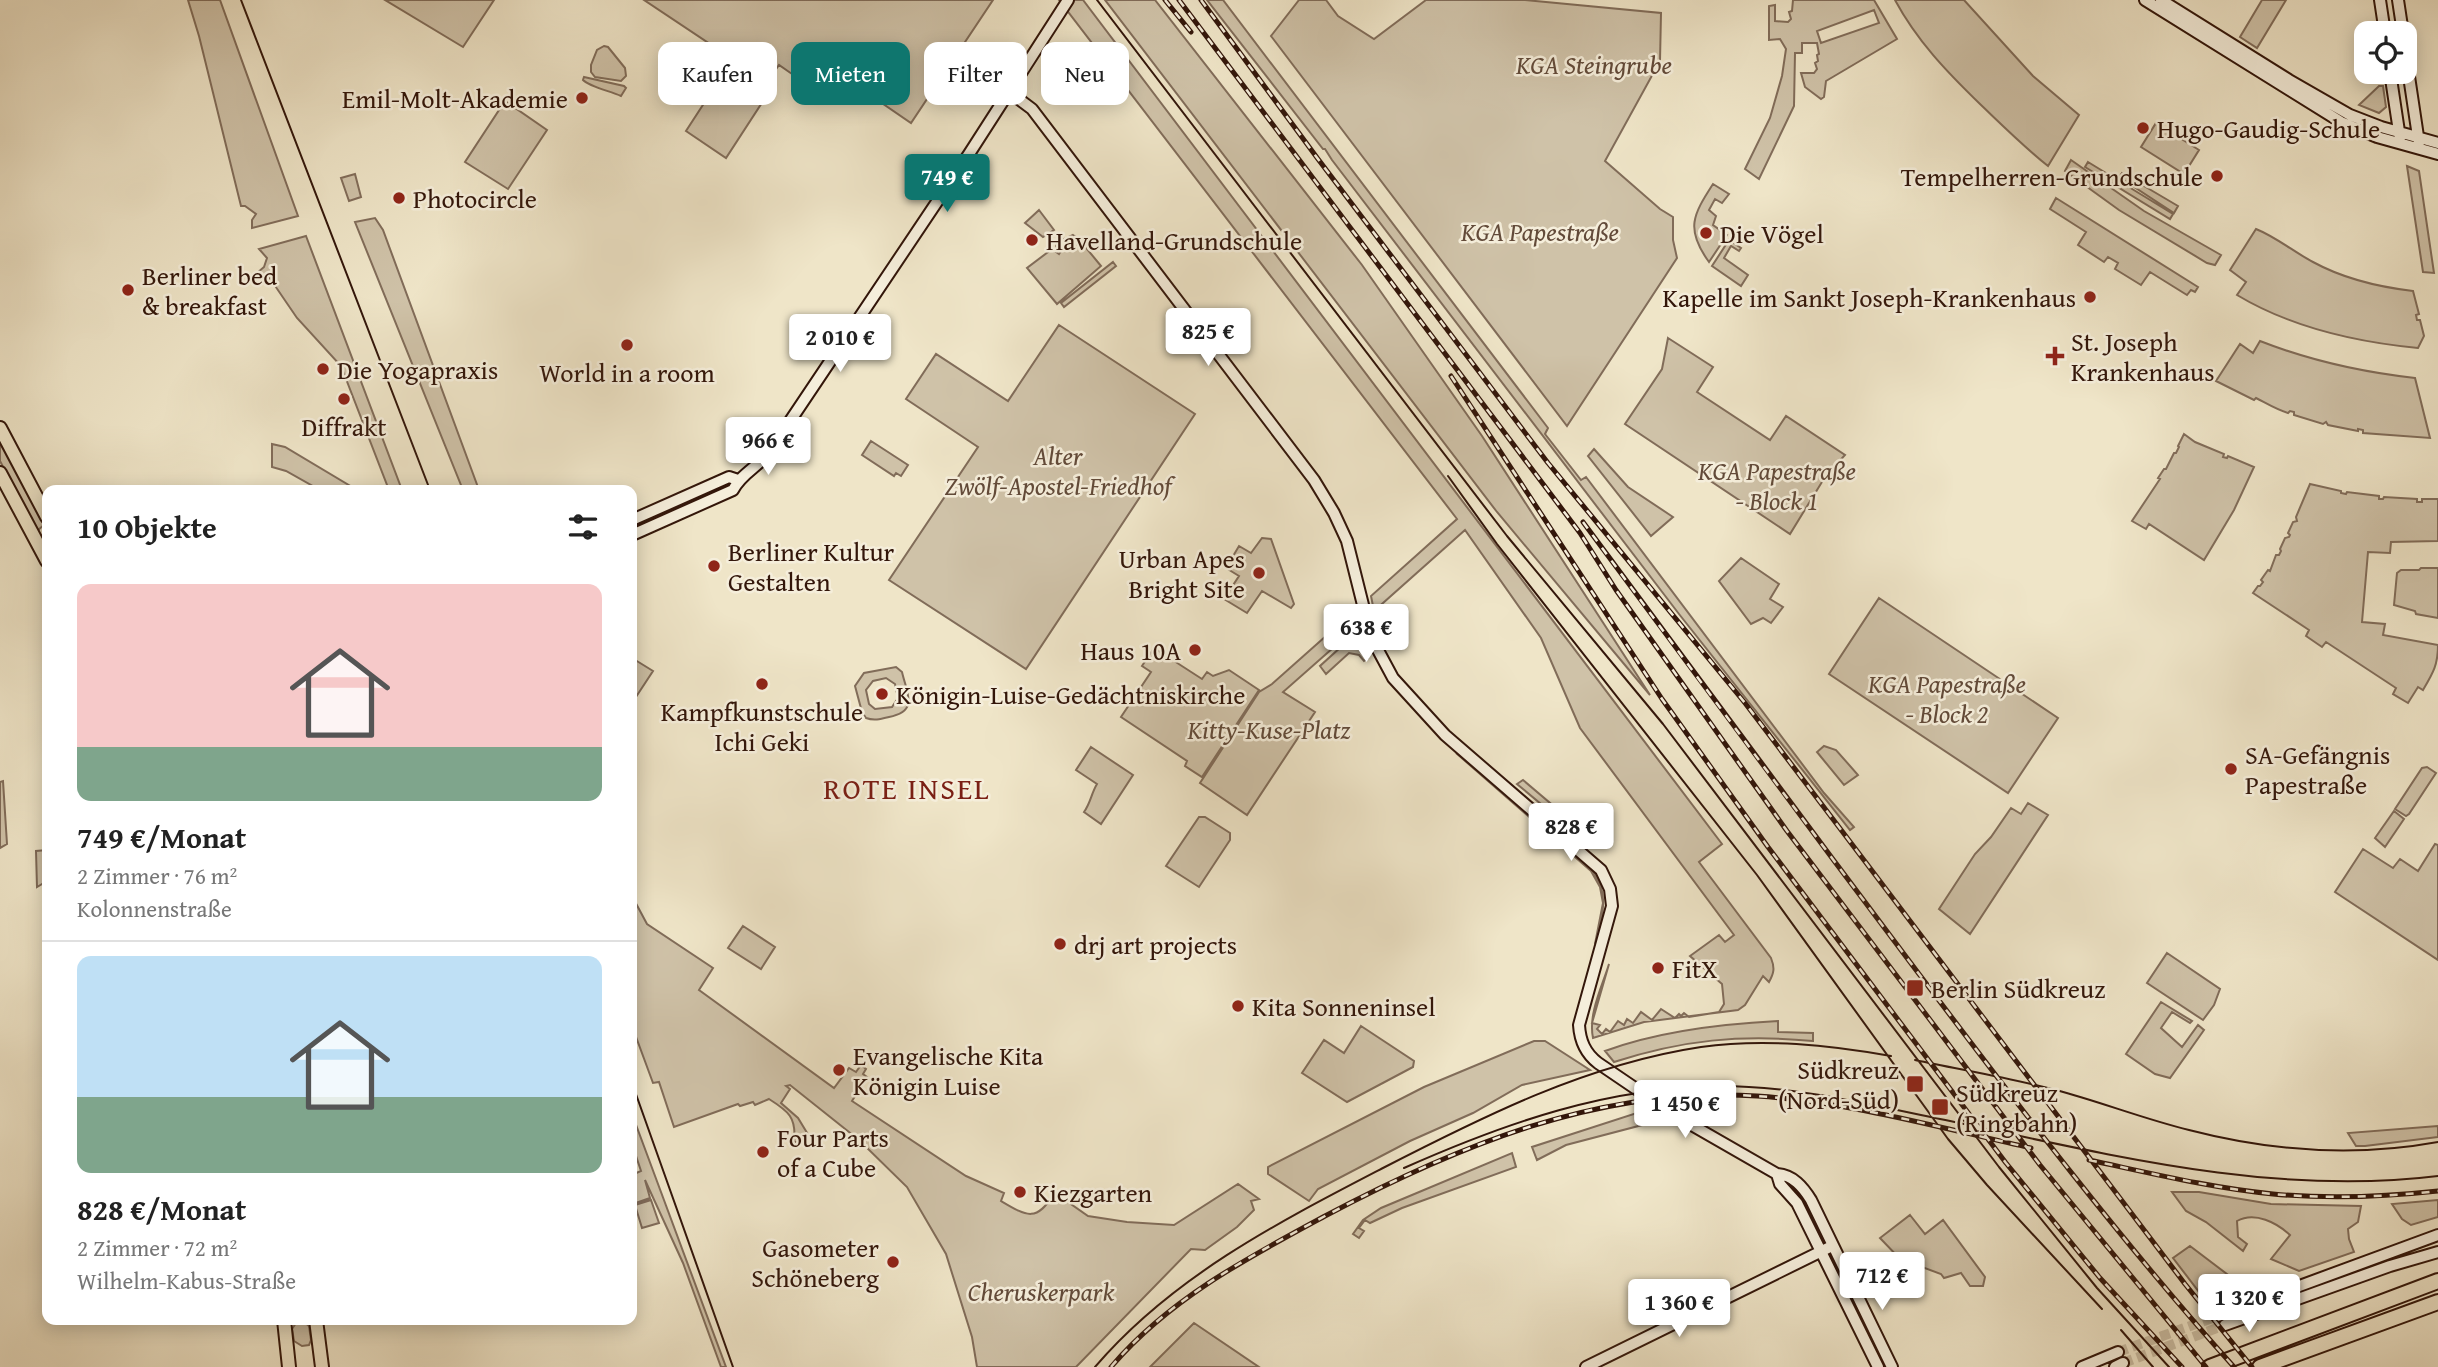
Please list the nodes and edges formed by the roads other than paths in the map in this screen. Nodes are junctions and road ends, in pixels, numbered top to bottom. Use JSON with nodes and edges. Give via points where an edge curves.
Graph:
{"nodes":[{"id":1,"x":2145,"y":0,"type":"edge"},
{"id":2,"x":2161,"y":0,"type":"edge"},
{"id":3,"x":2380,"y":0,"type":"edge"},
{"id":4,"x":2398,"y":0,"type":"edge"},
{"id":5,"x":1066,"y":3,"type":"edge"},
{"id":6,"x":2383,"y":21,"type":"edge"},
{"id":7,"x":2401,"y":21,"type":"edge"},
{"id":8,"x":1027,"y":62,"type":"edge"},
{"id":9,"x":2392,"y":84,"type":"edge"},
{"id":10,"x":2410,"y":84,"type":"edge"},
{"id":11,"x":999,"y":105,"type":"edge"},
{"id":12,"x":1027,"y":105,"type":"edge"},
{"id":13,"x":2400,"y":138,"type":"junction"},
{"id":14,"x":2419,"y":143,"type":"junction"},
{"id":15,"x":2438,"y":143,"type":"edge"},
{"id":16,"x":2438,"y":155,"type":"edge"},
{"id":17,"x":0,"y":428,"type":"edge"},
{"id":18,"x":0,"y":472,"type":"edge"},
{"id":19,"x":738,"y":480,"type":"junction"},
{"id":20,"x":42,"y":508,"type":"edge"},
{"id":21,"x":637,"y":518,"type":"edge"},
{"id":22,"x":637,"y":533,"type":"edge"},
{"id":23,"x":42,"y":552,"type":"edge"},
{"id":24,"x":1777,"y":1174,"type":"junction"},
{"id":25,"x":2438,"y":1235,"type":"edge"},
{"id":26,"x":1832,"y":1246,"type":"junction"},
{"id":27,"x":1821,"y":1251,"type":"junction"},
{"id":28,"x":2438,"y":1252,"type":"edge"},
{"id":29,"x":2438,"y":1280,"type":"edge"},
{"id":30,"x":2438,"y":1302,"type":"edge"},
{"id":31,"x":285,"y":1325,"type":"edge"},
{"id":32,"x":317,"y":1325,"type":"edge"},
{"id":33,"x":2119,"y":1360,"type":"tunnel mouth"},
{"id":34,"x":289,"y":1367,"type":"edge"},
{"id":35,"x":322,"y":1367,"type":"edge"},
{"id":36,"x":1586,"y":1367,"type":"edge"},
{"id":37,"x":1878,"y":1367,"type":"edge"},
{"id":38,"x":1892,"y":1367,"type":"edge"},
{"id":39,"x":2082,"y":1367,"type":"edge"},
{"id":40,"x":2210,"y":1367,"type":"edge"},
{"id":41,"x":2260,"y":1367,"type":"edge"}],
"edges":[{"from":1,"to":13,"type":"street","via":[[2319,110],[2359,131]]},
{"from":2,"to":13,"type":"street","via":[[2332,105]]},
{"from":3,"to":6,"type":"street"},
{"from":4,"to":7,"type":"street"},
{"from":5,"to":8,"type":"street"},
{"from":9,"to":13,"type":"street"},
{"from":10,"to":14,"type":"street"},
{"from":11,"to":19,"type":"street","via":[[773,447]]},
{"from":12,"to":24,"type":"street","via":[[1314,480],[1344,534],[1371,637],[1393,678],[1445,735],[1601,870],[1612,906],[1579,1025],[1587,1053],[1676,1116]]},
{"from":13,"to":14,"type":"street"},
{"from":14,"to":15,"type":"street"},
{"from":14,"to":16,"type":"street"},
{"from":17,"to":20,"type":"main road"},
{"from":18,"to":23,"type":"main road"},
{"from":19,"to":21,"type":"street","via":[[729,477]]},
{"from":19,"to":22,"type":"street","via":[[733,490]]},
{"from":24,"to":26,"type":"street","via":[[1787,1175],[1803,1189]]},
{"from":24,"to":27,"type":"street"},
{"from":25,"to":28,"type":"street","via":[[2221,1321]]},
{"from":26,"to":27,"type":"street"},
{"from":26,"to":38,"type":"street"},
{"from":27,"to":36,"type":"street"},
{"from":27,"to":37,"type":"street"},
{"from":29,"to":40,"type":"highway"},
{"from":30,"to":41,"type":"highway"},
{"from":31,"to":34,"type":"main road"},
{"from":32,"to":35,"type":"main road"},
{"from":33,"to":39,"type":"street"}]}
